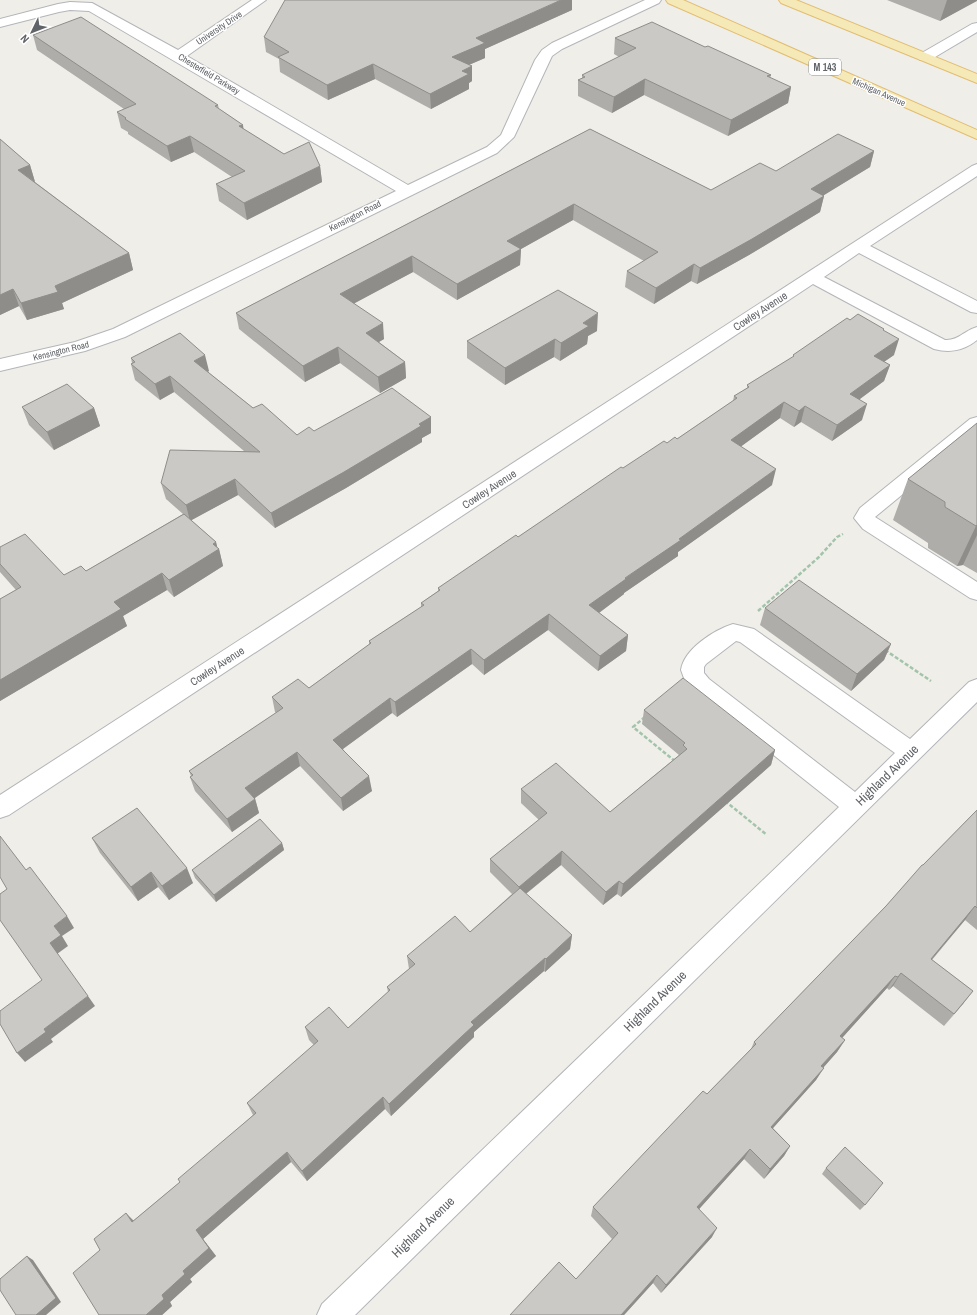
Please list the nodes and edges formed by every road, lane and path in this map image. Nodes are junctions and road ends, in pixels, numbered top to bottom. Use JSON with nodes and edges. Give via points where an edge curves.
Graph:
{"nodes":[{"id":1,"x":260,"y":0,"type":"edge"},
{"id":2,"x":655,"y":0,"type":"edge"},
{"id":3,"x":672,"y":0,"type":"edge"},
{"id":4,"x":785,"y":0,"type":"edge"},
{"id":5,"x":0,"y":23,"type":"edge"},
{"id":6,"x":977,"y":27,"type":"edge"},
{"id":7,"x":178,"y":56,"type":"junction"},
{"id":8,"x":925,"y":57,"type":"junction"},
{"id":9,"x":976,"y":77,"type":"edge"},
{"id":10,"x":977,"y":134,"type":"edge"},
{"id":11,"x":977,"y":169,"type":"edge"},
{"id":12,"x":406,"y":191,"type":"junction"},
{"id":13,"x":859,"y":247,"type":"junction"},
{"id":14,"x":812,"y":277,"type":"junction"},
{"id":15,"x":977,"y":308,"type":"edge"},
{"id":16,"x":977,"y":332,"type":"edge"},
{"id":17,"x":0,"y":364,"type":"edge"},
{"id":18,"x":977,"y":423,"type":"edge"},
{"id":19,"x":870,"y":524,"type":"junction"},
{"id":20,"x":977,"y":592,"type":"edge"},
{"id":21,"x":733,"y":632,"type":"junction"},
{"id":22,"x":880,"y":646,"type":"edge"},
{"id":23,"x":931,"y":681,"type":"dead end"},
{"id":24,"x":977,"y":688,"type":"edge"},
{"id":25,"x":651,"y":712,"type":"edge"},
{"id":26,"x":911,"y":752,"type":"junction"},
{"id":27,"x":681,"y":766,"type":"edge"},
{"id":28,"x":724,"y":800,"type":"edge"},
{"id":29,"x":855,"y":806,"type":"junction"},
{"id":30,"x":0,"y":808,"type":"edge"},
{"id":31,"x":767,"y":835,"type":"dead end"},
{"id":32,"x":333,"y":1315,"type":"edge"}],
"edges":[{"from":1,"to":7,"type":"street","name":"University Drive"},
{"from":2,"to":12,"type":"street","name":"Kensington Road","via":[[547,53],[508,137],[501,144]]},
{"from":3,"to":10,"type":"main road","name":"Michigan Avenue","number":"M 143"},
{"from":4,"to":8,"type":"main road"},
{"from":5,"to":7,"type":"street","name":"Chesterfield Parkway","via":[[58,8],[92,7]]},
{"from":6,"to":8,"type":"street"},
{"from":7,"to":12,"type":"street","name":"Chesterfield Parkway"},
{"from":8,"to":9,"type":"main road"},
{"from":11,"to":13,"type":"street","name":"Cowley Avenue"},
{"from":12,"to":17,"type":"street","name":"Kensington Road","via":[[119,333],[79,347]]},
{"from":13,"to":14,"type":"street","name":"Cowley Avenue"},
{"from":13,"to":15,"type":"street"},
{"from":14,"to":16,"type":"street","via":[[940,345],[960,345]]},
{"from":14,"to":30,"type":"street","name":"Cowley Avenue"},
{"from":18,"to":19,"type":"street","via":[[867,513],[864,518]]},
{"from":19,"to":20,"type":"street"},
{"from":19,"to":21,"type":"path","via":[[837,536],[813,562]]},
{"from":21,"to":26,"type":"street","via":[[746,635]]},
{"from":21,"to":29,"type":"street","via":[[694,660],[694,678]]},
{"from":22,"to":23,"type":"path"},
{"from":24,"to":26,"type":"street","name":"Highland Avenue"},
{"from":25,"to":27,"type":"path","via":[[633,727]]},
{"from":26,"to":29,"type":"street","name":"Highland Avenue"},
{"from":28,"to":31,"type":"path"},
{"from":29,"to":32,"type":"street","name":"Highland Avenue"}]}
